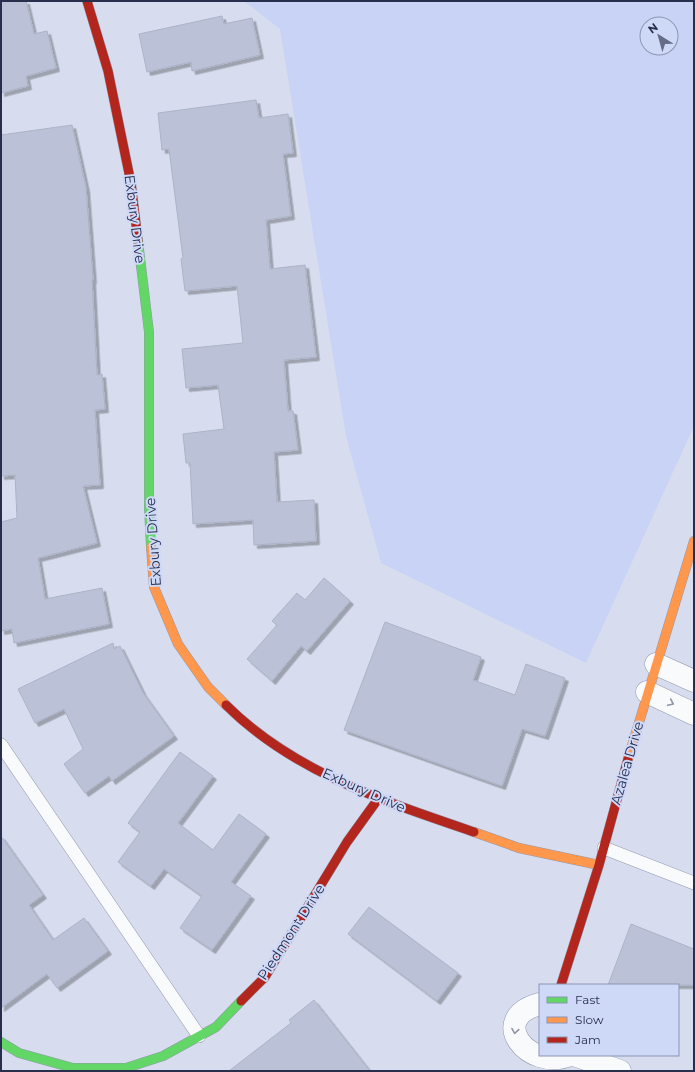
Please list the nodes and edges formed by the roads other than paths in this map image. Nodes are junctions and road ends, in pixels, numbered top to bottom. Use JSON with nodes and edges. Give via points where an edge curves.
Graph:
{"nodes":[{"id":1,"x":87,"y":1,"type":"edge"},
{"id":2,"x":694,"y":541,"type":"edge"},
{"id":3,"x":656,"y":664,"type":"junction"},
{"id":4,"x":694,"y":681,"type":"edge"},
{"id":5,"x":647,"y":692,"type":"junction"},
{"id":6,"x":694,"y":714,"type":"edge"},
{"id":7,"x":1,"y":745,"type":"edge"},
{"id":8,"x":378,"y":799,"type":"junction"},
{"id":9,"x":604,"y":848,"type":"junction"},
{"id":10,"x":599,"y":865,"type":"junction"},
{"id":11,"x":694,"y":883,"type":"edge"},
{"id":12,"x":561,"y":984,"type":"edge"},
{"id":13,"x":539,"y":1004,"type":"edge"},
{"id":14,"x":199,"y":1036,"type":"junction"},
{"id":15,"x":1,"y":1042,"type":"edge"},
{"id":16,"x":569,"y":1056,"type":"edge"},
{"id":17,"x":577,"y":1056,"type":"edge"},
{"id":18,"x":531,"y":1068,"type":"edge"},
{"id":19,"x":91,"y":1070,"type":"edge"},
{"id":20,"x":620,"y":1071,"type":"edge"}],
"edges":[{"from":1,"to":8,"type":"street","name":"Exbury Drive","via":[[108,71],[131,183],[149,332],[149,508],[154,587],[178,644],[208,687],[241,720],[284,752]]},
{"from":2,"to":3,"type":"street","name":"Azalea Drive"},
{"from":3,"to":4,"type":"street"},
{"from":3,"to":5,"type":"street","name":"Azalea Drive"},
{"from":5,"to":6,"type":"street","one_way":true},
{"from":5,"to":9,"type":"street","name":"Azalea Drive"},
{"from":7,"to":14,"type":"lane"},
{"from":8,"to":10,"type":"street","name":"Exbury Drive","via":[[518,848]]},
{"from":8,"to":14,"type":"street","name":"Piedmont Drive","via":[[347,842],[265,977],[216,1027]]},
{"from":9,"to":10,"type":"street","name":"Azalea Drive"},
{"from":9,"to":11,"type":"lane"},
{"from":10,"to":12,"type":"street","name":"Azalea Drive"},
{"from":13,"to":18,"type":"street","one_way":true,"via":[[524,1012],[514,1030],[514,1041],[518,1051]]},
{"from":14,"to":19,"type":"street","name":"Piedmont Drive","via":[[163,1056],[126,1068]]},
{"from":15,"to":19,"type":"street","name":"Piedmont Drive","via":[[19,1053],[73,1068]]},
{"from":16,"to":18,"type":"street","via":[[555,1065]]},
{"from":17,"to":20,"type":"street"}]}
